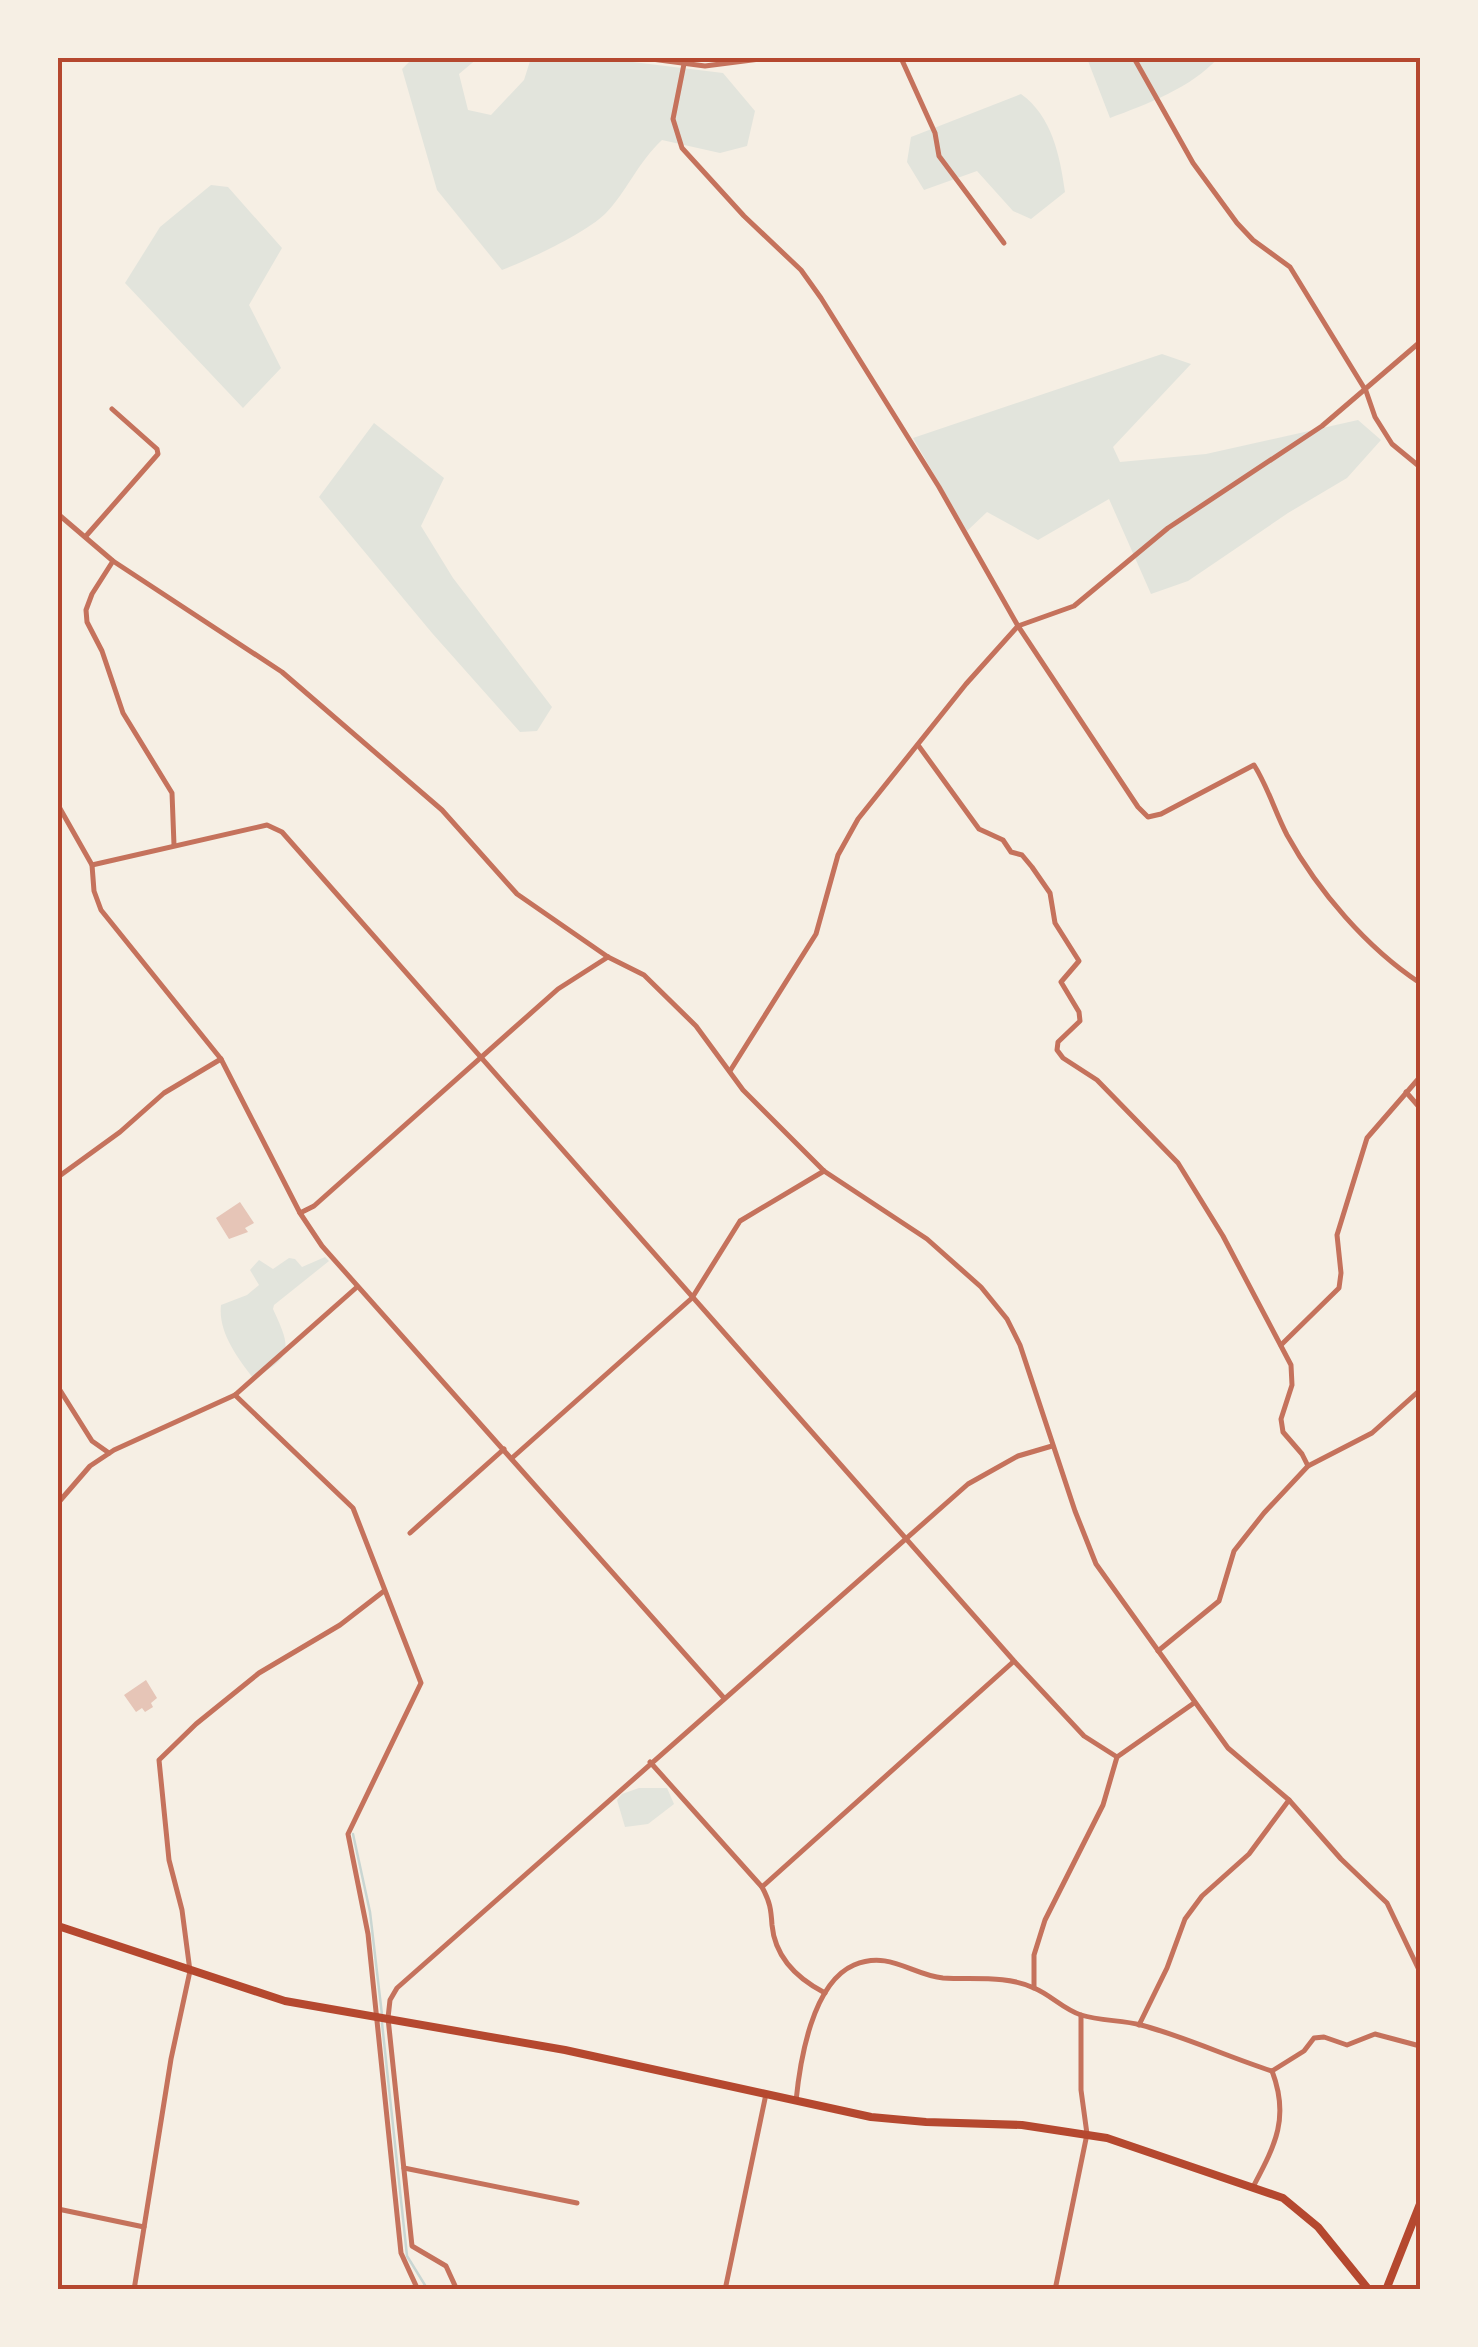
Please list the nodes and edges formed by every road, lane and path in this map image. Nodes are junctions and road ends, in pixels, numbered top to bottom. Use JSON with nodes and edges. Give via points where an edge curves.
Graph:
{"nodes":[{"id":1,"x":644,"y":58,"type":"edge"},
{"id":2,"x":768,"y":58,"type":"edge"},
{"id":3,"x":901,"y":58,"type":"edge"},
{"id":4,"x":1134,"y":58,"type":"edge"},
{"id":5,"x":684,"y":64,"type":"junction"},
{"id":6,"x":1004,"y":243,"type":"dead end"},
{"id":7,"x":1420,"y":342,"type":"edge"},
{"id":8,"x":1366,"y":391,"type":"junction"},
{"id":9,"x":112,"y":409,"type":"dead end"},
{"id":10,"x":1420,"y":467,"type":"edge"},
{"id":11,"x":58,"y":514,"type":"edge"},
{"id":12,"x":86,"y":536,"type":"junction"},
{"id":13,"x":113,"y":561,"type":"junction"},
{"id":14,"x":1018,"y":626,"type":"junction"},
{"id":15,"x":918,"y":745,"type":"junction"},
{"id":16,"x":58,"y":805,"type":"edge"},
{"id":17,"x":174,"y":845,"type":"junction"},
{"id":18,"x":92,"y":865,"type":"junction"},
{"id":19,"x":608,"y":957,"type":"junction"},
{"id":20,"x":1420,"y":983,"type":"edge"},
{"id":21,"x":221,"y":1058,"type":"junction"},
{"id":22,"x":480,"y":1059,"type":"junction"},
{"id":23,"x":730,"y":1071,"type":"junction"},
{"id":24,"x":1420,"y":1077,"type":"edge"},
{"id":25,"x":1406,"y":1092,"type":"junction"},
{"id":26,"x":1420,"y":1108,"type":"edge"},
{"id":27,"x":824,"y":1171,"type":"junction"},
{"id":28,"x":58,"y":1177,"type":"edge"},
{"id":29,"x":300,"y":1213,"type":"junction"},
{"id":30,"x":357,"y":1286,"type":"junction"},
{"id":31,"x":692,"y":1298,"type":"junction"},
{"id":32,"x":1281,"y":1345,"type":"junction"},
{"id":33,"x":58,"y":1387,"type":"edge"},
{"id":34,"x":1420,"y":1390,"type":"edge"},
{"id":35,"x":234,"y":1395,"type":"junction"},
{"id":36,"x":1052,"y":1446,"type":"junction"},
{"id":37,"x":504,"y":1449,"type":"junction"},
{"id":38,"x":109,"y":1453,"type":"junction"},
{"id":39,"x":512,"y":1458,"type":"junction"},
{"id":40,"x":1308,"y":1466,"type":"junction"},
{"id":41,"x":58,"y":1503,"type":"edge"},
{"id":42,"x":410,"y":1533,"type":"dead end"},
{"id":43,"x":904,"y":1538,"type":"junction"},
{"id":44,"x":384,"y":1592,"type":"junction"},
{"id":45,"x":1158,"y":1651,"type":"junction"},
{"id":46,"x":1014,"y":1661,"type":"junction"},
{"id":47,"x":724,"y":1698,"type":"junction"},
{"id":48,"x":1194,"y":1702,"type":"junction"},
{"id":49,"x":1118,"y":1756,"type":"junction"},
{"id":50,"x":650,"y":1762,"type":"junction"},
{"id":51,"x":1289,"y":1800,"type":"junction"},
{"id":52,"x":762,"y":1887,"type":"junction"},
{"id":53,"x":58,"y":1926,"type":"edge"},
{"id":54,"x":190,"y":1971,"type":"junction"},
{"id":55,"x":1420,"y":1972,"type":"edge"},
{"id":56,"x":1034,"y":1988,"type":"junction"},
{"id":57,"x":825,"y":1993,"type":"junction"},
{"id":58,"x":1081,"y":2015,"type":"junction"},
{"id":59,"x":382,"y":2018,"type":"junction"},
{"id":60,"x":1139,"y":2025,"type":"junction"},
{"id":61,"x":1420,"y":2046,"type":"edge"},
{"id":62,"x":1272,"y":2071,"type":"junction"},
{"id":63,"x":766,"y":2094,"type":"junction"},
{"id":64,"x":796,"y":2101,"type":"junction"},
{"id":65,"x":1087,"y":2134,"type":"junction"},
{"id":66,"x":404,"y":2168,"type":"junction"},
{"id":67,"x":1253,"y":2186,"type":"junction"},
{"id":68,"x":577,"y":2203,"type":"dead end"},
{"id":69,"x":1420,"y":2204,"type":"edge"},
{"id":70,"x":58,"y":2210,"type":"edge"},
{"id":71,"x":144,"y":2227,"type":"junction"},
{"id":72,"x":134,"y":2290,"type":"edge"},
{"id":73,"x":418,"y":2290,"type":"edge"},
{"id":74,"x":457,"y":2290,"type":"edge"},
{"id":75,"x":726,"y":2290,"type":"edge"},
{"id":76,"x":1056,"y":2290,"type":"edge"},
{"id":77,"x":1369,"y":2290,"type":"edge"},
{"id":78,"x":1386,"y":2290,"type":"edge"}],
"edges":[{"from":1,"to":5,"type":"street"},
{"from":2,"to":5,"type":"street"},
{"from":3,"to":6,"type":"street","via":[[939,156]]},
{"from":4,"to":8,"type":"street","via":[[1193,163],[1237,223],[1290,267]]},
{"from":5,"to":14,"type":"street","via":[[673,119],[682,148],[821,298]]},
{"from":7,"to":8,"type":"street"},
{"from":8,"to":10,"type":"street","via":[[1392,444]]},
{"from":8,"to":14,"type":"street","via":[[1168,528],[1074,606]]},
{"from":9,"to":12,"type":"street","via":[[158,454]]},
{"from":11,"to":12,"type":"street"},
{"from":12,"to":13,"type":"street"},
{"from":13,"to":17,"type":"street","via":[[92,594],[87,622],[124,713],[172,793]]},
{"from":13,"to":19,"type":"street","via":[[282,672],[442,810],[517,894]]},
{"from":14,"to":15,"type":"street"},
{"from":14,"to":20,"type":"street","via":[[1148,816],[1254,765],[1288,836],[1332,899]]},
{"from":15,"to":23,"type":"street","via":[[858,819],[838,855],[816,934]]},
{"from":15,"to":32,"type":"street","via":[[979,829],[1022,855],[1050,893],[1055,923],[1080,961],[1062,982],[1080,1020],[1057,1050],[1120,1101],[1178,1163]]},
{"from":16,"to":18,"type":"street"},
{"from":17,"to":18,"type":"street"},
{"from":17,"to":22,"type":"street","via":[[267,824],[282,832]]},
{"from":18,"to":21,"type":"street","via":[[101,910]]},
{"from":19,"to":22,"type":"street","via":[[558,990]]},
{"from":19,"to":23,"type":"street","via":[[644,975]]},
{"from":21,"to":28,"type":"street","via":[[164,1092]]},
{"from":21,"to":29,"type":"street"},
{"from":22,"to":29,"type":"street"},
{"from":22,"to":31,"type":"street"},
{"from":23,"to":27,"type":"street"},
{"from":24,"to":25,"type":"street"},
{"from":25,"to":26,"type":"street"},
{"from":25,"to":32,"type":"street","via":[[1367,1138],[1337,1235],[1338,1288]]},
{"from":27,"to":31,"type":"street","via":[[740,1221]]},
{"from":27,"to":36,"type":"street","via":[[927,1239],[981,1286],[1020,1345]]},
{"from":29,"to":30,"type":"street"},
{"from":30,"to":35,"type":"street"},
{"from":30,"to":37,"type":"street"},
{"from":31,"to":39,"type":"street"},
{"from":31,"to":43,"type":"street"},
{"from":32,"to":40,"type":"street","via":[[1292,1386],[1281,1419]]},
{"from":33,"to":38,"type":"street","via":[[92,1441]]},
{"from":34,"to":40,"type":"street","via":[[1372,1432]]},
{"from":35,"to":38,"type":"street"},
{"from":35,"to":44,"type":"street","via":[[352,1508]]},
{"from":36,"to":43,"type":"street","via":[[968,1484]]},
{"from":36,"to":45,"type":"street","via":[[1096,1564]]},
{"from":37,"to":39,"type":"street"},
{"from":37,"to":42,"type":"street"},
{"from":38,"to":41,"type":"street"},
{"from":39,"to":47,"type":"street"},
{"from":40,"to":45,"type":"street","via":[[1234,1551],[1219,1602]]},
{"from":43,"to":46,"type":"street"},
{"from":43,"to":47,"type":"street"},
{"from":44,"to":54,"type":"street","via":[[259,1673],[160,1760]]},
{"from":44,"to":59,"type":"street","via":[[421,1683],[348,1834]]},
{"from":45,"to":48,"type":"street"},
{"from":46,"to":49,"type":"street","via":[[1084,1736]]},
{"from":46,"to":52,"type":"street"},
{"from":47,"to":50,"type":"street"},
{"from":48,"to":49,"type":"street"},
{"from":48,"to":51,"type":"street","via":[[1228,1748]]},
{"from":49,"to":56,"type":"street","via":[[1102,1805],[1045,1920],[1034,1955]]},
{"from":50,"to":52,"type":"street"},
{"from":50,"to":59,"type":"street","via":[[421,1964],[397,1988]]},
{"from":51,"to":55,"type":"street","via":[[1387,1903]]},
{"from":51,"to":60,"type":"street","via":[[1185,1919]]},
{"from":52,"to":57,"type":"street","via":[[773,1907],[778,1950],[800,1980]]},
{"from":53,"to":54,"type":"highway"},
{"from":54,"to":59,"type":"highway","via":[[285,2001]]},
{"from":54,"to":71,"type":"street"},
{"from":56,"to":57,"type":"street","via":[[941,1978],[882,1960],[855,1964]]},
{"from":56,"to":58,"type":"street"},
{"from":57,"to":64,"type":"street","via":[[801,2055]]},
{"from":58,"to":60,"type":"street"},
{"from":58,"to":65,"type":"street"},
{"from":59,"to":63,"type":"highway"},
{"from":59,"to":66,"type":"street"},
{"from":59,"to":73,"type":"street","via":[[401,2253]]},
{"from":60,"to":62,"type":"street"},
{"from":61,"to":62,"type":"street","via":[[1375,2034],[1347,2045],[1314,2038]]},
{"from":62,"to":67,"type":"street","via":[[1281,2094],[1277,2142]]},
{"from":63,"to":64,"type":"highway"},
{"from":63,"to":75,"type":"street"},
{"from":64,"to":65,"type":"highway","via":[[898,2121],[1004,2123]]},
{"from":65,"to":67,"type":"highway"},
{"from":65,"to":76,"type":"street"},
{"from":66,"to":68,"type":"street"},
{"from":66,"to":74,"type":"street","via":[[412,2246],[446,2266]]},
{"from":67,"to":77,"type":"highway","via":[[1299,2209]]},
{"from":69,"to":78,"type":"highway"},
{"from":70,"to":71,"type":"street"},
{"from":71,"to":72,"type":"street"}]}
